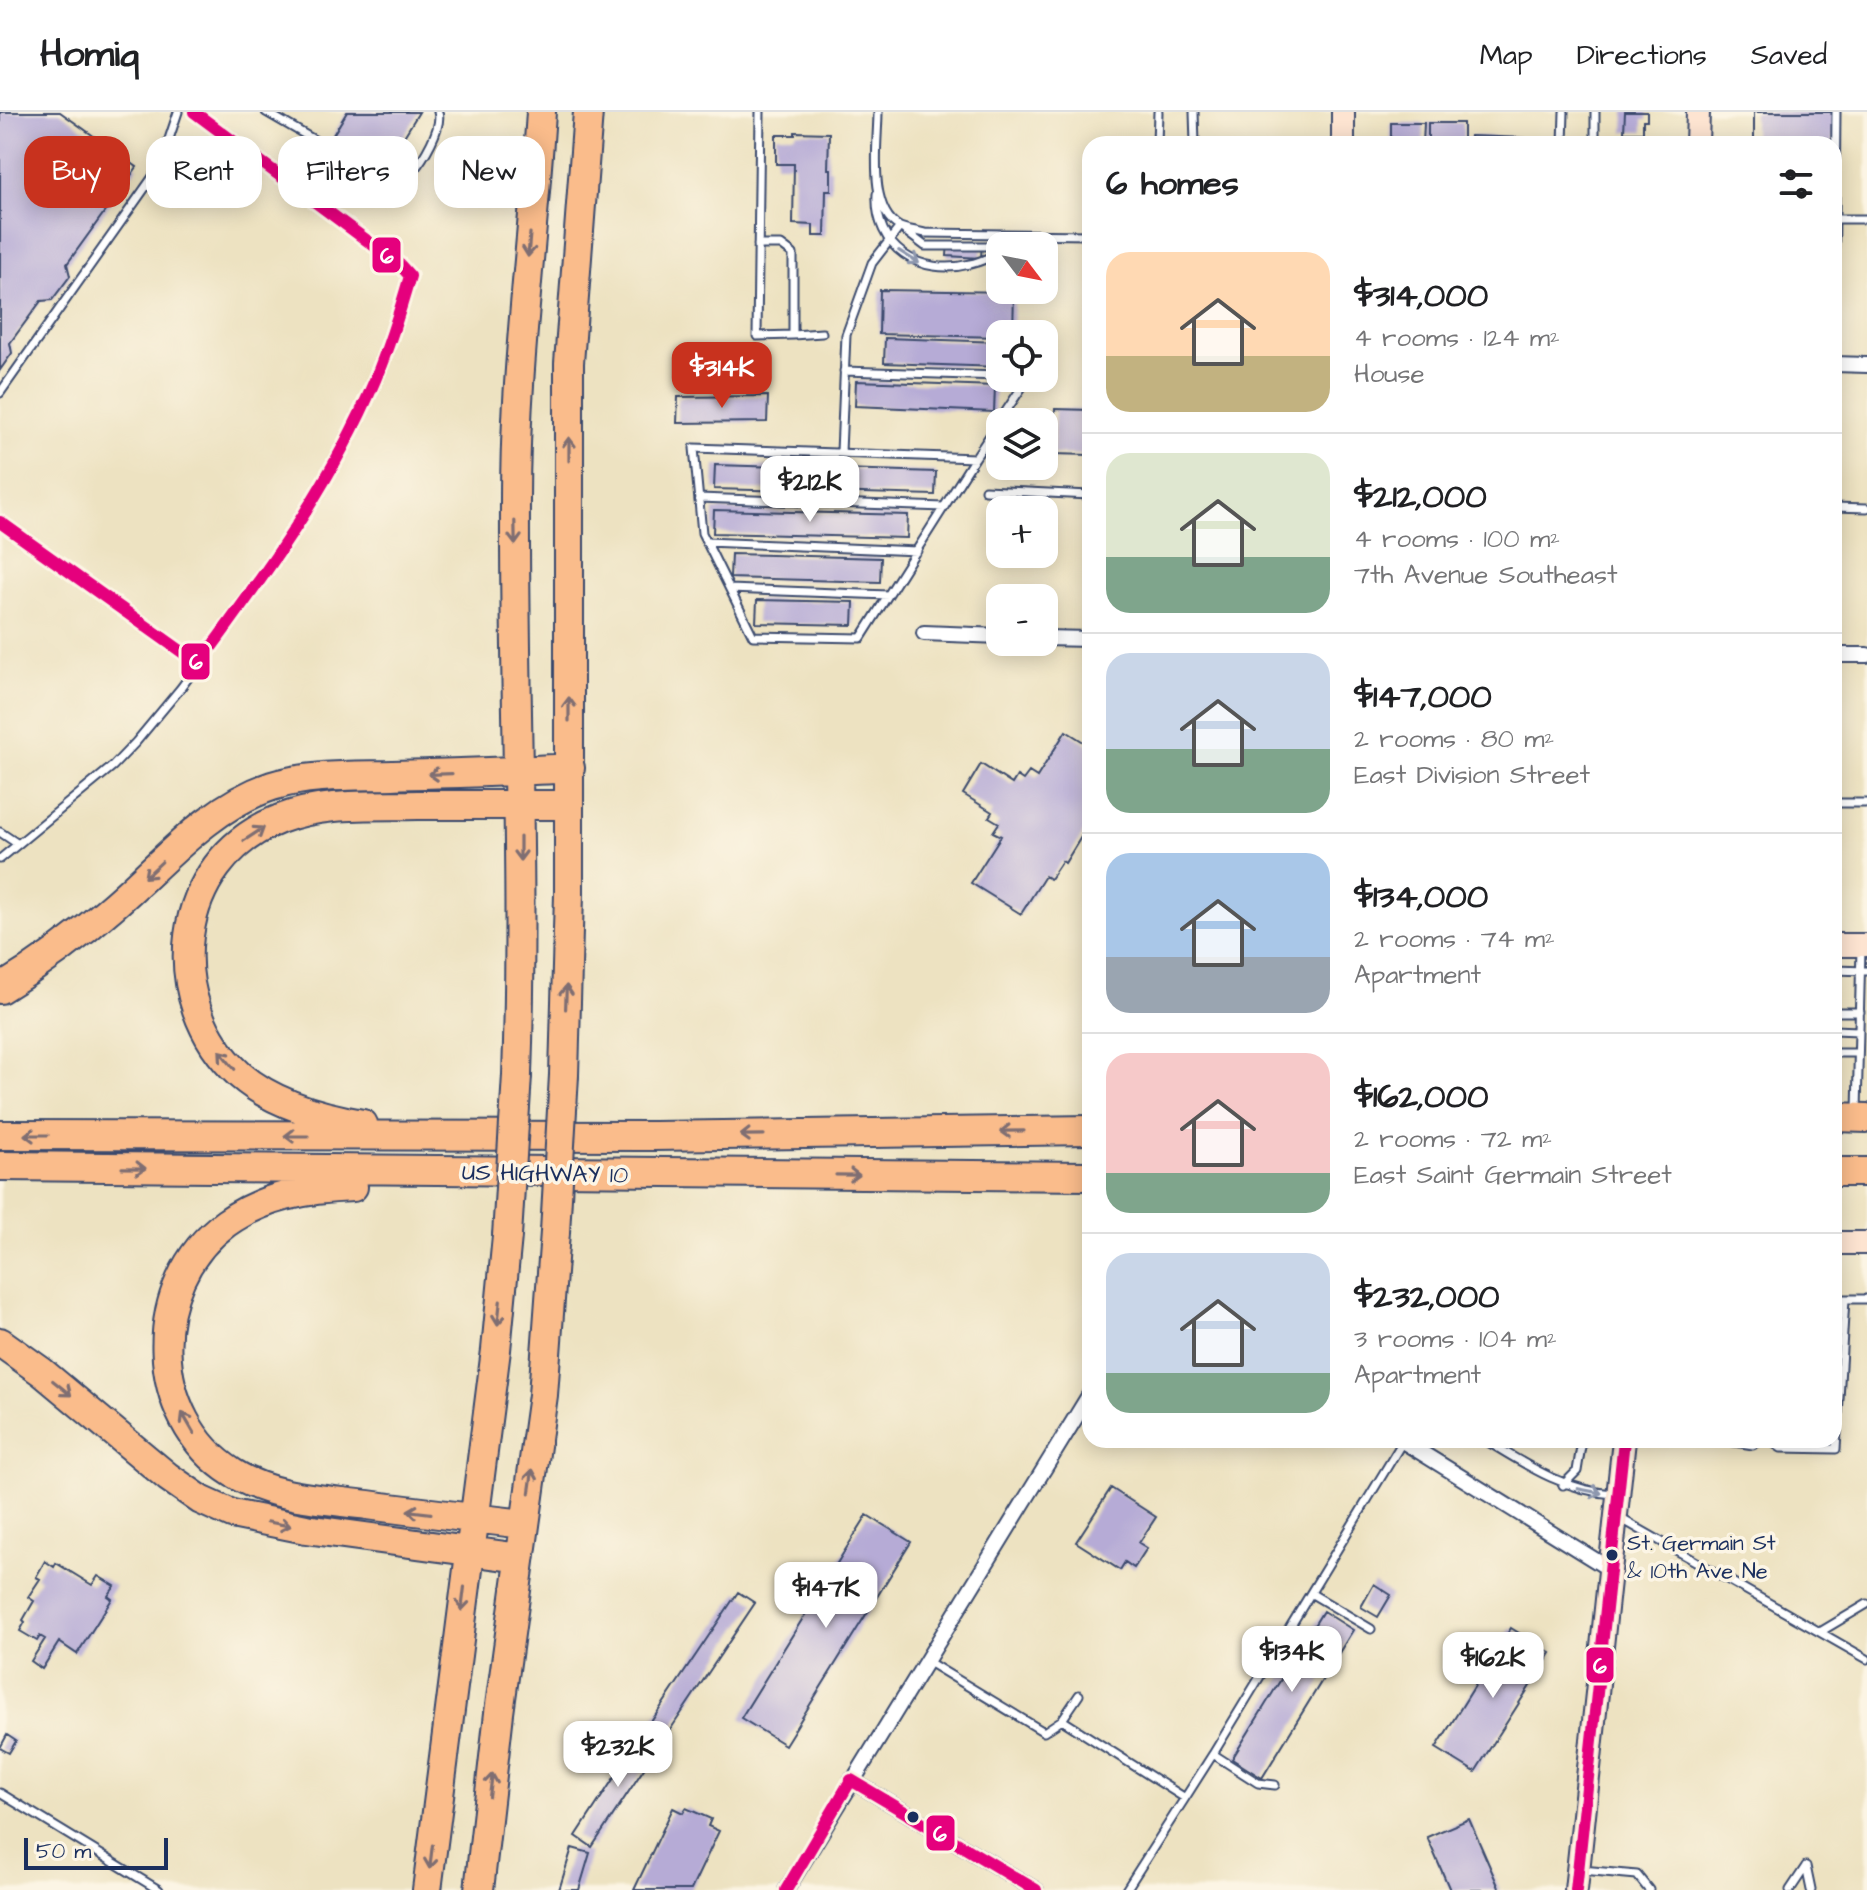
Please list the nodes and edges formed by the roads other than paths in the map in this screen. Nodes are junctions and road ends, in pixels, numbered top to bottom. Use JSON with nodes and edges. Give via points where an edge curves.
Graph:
{"nodes":[{"id":1,"x":178,"y":112,"type":"edge"},
{"id":2,"x":194,"y":112,"type":"edge"},
{"id":3,"x":266,"y":112,"type":"edge"},
{"id":4,"x":438,"y":112,"type":"edge"},
{"id":5,"x":529,"y":112,"type":"edge"},
{"id":6,"x":541,"y":112,"type":"edge"},
{"id":7,"x":588,"y":112,"type":"edge"},
{"id":8,"x":760,"y":112,"type":"edge"},
{"id":9,"x":878,"y":112,"type":"edge"},
{"id":10,"x":1158,"y":112,"type":"edge"},
{"id":11,"x":1194,"y":112,"type":"edge"},
{"id":12,"x":1343,"y":112,"type":"edge"},
{"id":13,"x":1564,"y":112,"type":"edge"},
{"id":14,"x":1595,"y":112,"type":"edge"},
{"id":15,"x":1698,"y":112,"type":"edge"},
{"id":16,"x":1836,"y":112,"type":"edge"},
{"id":17,"x":532,"y":136,"type":"edge"},
{"id":18,"x":539,"y":136,"type":"edge"},
{"id":19,"x":1157,"y":136,"type":"edge"},
{"id":20,"x":1195,"y":136,"type":"edge"},
{"id":21,"x":1343,"y":136,"type":"edge"},
{"id":22,"x":1563,"y":136,"type":"edge"},
{"id":23,"x":1595,"y":136,"type":"edge"},
{"id":24,"x":1697,"y":136,"type":"edge"},
{"id":25,"x":1836,"y":136,"type":"edge"},
{"id":26,"x":877,"y":192,"type":"junction"},
{"id":27,"x":533,"y":208,"type":"edge"},
{"id":28,"x":1842,"y":219,"type":"edge"},
{"id":29,"x":1867,"y":219,"type":"edge"},
{"id":30,"x":900,"y":227,"type":"junction"},
{"id":31,"x":986,"y":234,"type":"edge"},
{"id":32,"x":1058,"y":234,"type":"edge"},
{"id":33,"x":1082,"y":235,"type":"edge"},
{"id":34,"x":890,"y":240,"type":"junction"},
{"id":35,"x":758,"y":245,"type":"junction"},
{"id":36,"x":986,"y":246,"type":"edge"},
{"id":37,"x":986,"y":258,"type":"edge"},
{"id":38,"x":822,"y":333,"type":"dead end"},
{"id":39,"x":793,"y":335,"type":"junction"},
{"id":40,"x":1842,"y":364,"type":"edge"},
{"id":41,"x":1867,"y":365,"type":"edge"},
{"id":42,"x":844,"y":371,"type":"junction"},
{"id":43,"x":986,"y":376,"type":"edge"},
{"id":44,"x":1019,"y":392,"type":"edge"},
{"id":45,"x":0,"y":393,"type":"edge"},
{"id":46,"x":841,"y":452,"type":"junction"},
{"id":47,"x":975,"y":458,"type":"junction"},
{"id":48,"x":985,"y":490,"type":"dead end"},
{"id":49,"x":1082,"y":495,"type":"edge"},
{"id":50,"x":699,"y":498,"type":"junction"},
{"id":51,"x":944,"y":507,"type":"junction"},
{"id":52,"x":1842,"y":507,"type":"edge"},
{"id":53,"x":1867,"y":508,"type":"edge"},
{"id":54,"x":0,"y":522,"type":"edge"},
{"id":55,"x":706,"y":542,"type":"junction"},
{"id":56,"x":917,"y":551,"type":"junction"},
{"id":57,"x":730,"y":589,"type":"junction"},
{"id":58,"x":888,"y":595,"type":"junction"},
{"id":59,"x":924,"y":633,"type":"dead end"},
{"id":60,"x":986,"y":635,"type":"edge"},
{"id":61,"x":1058,"y":638,"type":"edge"},
{"id":62,"x":1082,"y":639,"type":"edge"},
{"id":63,"x":1842,"y":655,"type":"edge"},
{"id":64,"x":1867,"y":655,"type":"edge"},
{"id":65,"x":199,"y":664,"type":"junction"},
{"id":66,"x":570,"y":768,"type":"junction"},
{"id":67,"x":518,"y":771,"type":"junction"},
{"id":68,"x":1842,"y":803,"type":"edge"},
{"id":69,"x":1867,"y":803,"type":"edge"},
{"id":70,"x":519,"y":805,"type":"junction"},
{"id":71,"x":569,"y":805,"type":"junction"},
{"id":72,"x":0,"y":832,"type":"edge"},
{"id":73,"x":18,"y":844,"type":"junction"},
{"id":74,"x":0,"y":859,"type":"edge"},
{"id":75,"x":1842,"y":945,"type":"edge"},
{"id":76,"x":1864,"y":945,"type":"edge"},
{"id":77,"x":1842,"y":970,"type":"edge"},
{"id":78,"x":1864,"y":970,"type":"edge"},
{"id":79,"x":0,"y":989,"type":"edge"},
{"id":80,"x":1842,"y":1012,"type":"edge"},
{"id":81,"x":1860,"y":1012,"type":"junction"},
{"id":82,"x":1842,"y":1030,"type":"edge"},
{"id":83,"x":1859,"y":1031,"type":"junction"},
{"id":84,"x":1842,"y":1053,"type":"edge"},
{"id":85,"x":1858,"y":1053,"type":"junction"},
{"id":86,"x":1853,"y":1117,"type":"edge"},
{"id":87,"x":1082,"y":1130,"type":"edge"},
{"id":88,"x":0,"y":1135,"type":"edge"},
{"id":89,"x":483,"y":1136,"type":"junction"},
{"id":90,"x":0,"y":1166,"type":"edge"},
{"id":91,"x":526,"y":1172,"type":"junction"},
{"id":92,"x":1082,"y":1176,"type":"edge"},
{"id":93,"x":1842,"y":1243,"type":"edge"},
{"id":94,"x":1867,"y":1243,"type":"edge"},
{"id":95,"x":1845,"y":1299,"type":"joint"},
{"id":96,"x":1867,"y":1299,"type":"edge"},
{"id":97,"x":0,"y":1342,"type":"edge"},
{"id":98,"x":1842,"y":1349,"type":"edge"},
{"id":99,"x":1082,"y":1407,"type":"edge"},
{"id":100,"x":1397,"y":1448,"type":"edge"},
{"id":101,"x":1415,"y":1448,"type":"edge"},
{"id":102,"x":1499,"y":1448,"type":"edge"},
{"id":103,"x":1581,"y":1448,"type":"edge"},
{"id":104,"x":1623,"y":1448,"type":"edge"},
{"id":105,"x":1781,"y":1448,"type":"edge"},
{"id":106,"x":1836,"y":1448,"type":"edge"},
{"id":107,"x":1563,"y":1485,"type":"junction"},
{"id":108,"x":1617,"y":1505,"type":"junction"},
{"id":109,"x":473,"y":1519,"type":"junction"},
{"id":110,"x":525,"y":1524,"type":"junction"},
{"id":111,"x":469,"y":1552,"type":"junction"},
{"id":112,"x":520,"y":1558,"type":"junction"},
{"id":113,"x":1611,"y":1570,"type":"junction"},
{"id":114,"x":1312,"y":1594,"type":"junction"},
{"id":115,"x":1867,"y":1604,"type":"edge"},
{"id":116,"x":1371,"y":1629,"type":"dead end"},
{"id":117,"x":1820,"y":1632,"type":"junction"},
{"id":118,"x":1867,"y":1659,"type":"edge"},
{"id":119,"x":925,"y":1660,"type":"junction"},
{"id":120,"x":1079,"y":1695,"type":"dead end"},
{"id":121,"x":1062,"y":1720,"type":"junction"},
{"id":122,"x":1213,"y":1754,"type":"junction"},
{"id":123,"x":851,"y":1780,"type":"junction"},
{"id":124,"x":1275,"y":1785,"type":"dead end"},
{"id":125,"x":0,"y":1793,"type":"edge"},
{"id":126,"x":1185,"y":1798,"type":"junction"},
{"id":127,"x":1577,"y":1880,"type":"edge"},
{"id":128,"x":159,"y":1890,"type":"edge"},
{"id":129,"x":427,"y":1890,"type":"edge"},
{"id":130,"x":479,"y":1890,"type":"edge"},
{"id":131,"x":786,"y":1890,"type":"edge"},
{"id":132,"x":1036,"y":1890,"type":"edge"},
{"id":133,"x":1126,"y":1890,"type":"edge"},
{"id":134,"x":1649,"y":1890,"type":"edge"},
{"id":135,"x":1790,"y":1890,"type":"edge"},
{"id":136,"x":1811,"y":1890,"type":"edge"}],
"edges":[{"from":1,"to":45,"type":"lane","via":[[152,178]]},
{"from":2,"to":65,"type":"lane","via":[[410,276],[357,420],[283,549]]},
{"from":3,"to":4,"type":"lane","via":[[387,182],[404,178],[416,165],[439,128]]},
{"from":5,"to":17,"type":"highway"},
{"from":6,"to":18,"type":"highway"},
{"from":66,"to":7,"type":"highway","one_way":true,"via":[[569,363]]},
{"from":8,"to":35,"type":"lane"},
{"from":9,"to":26,"type":"lane"},
{"from":10,"to":19,"type":"lane"},
{"from":11,"to":20,"type":"lane"},
{"from":12,"to":21,"type":"street"},
{"from":13,"to":22,"type":"lane"},
{"from":14,"to":23,"type":"lane"},
{"from":15,"to":24,"type":"street"},
{"from":16,"to":25,"type":"lane"},
{"from":26,"to":30,"type":"lane"},
{"from":26,"to":34,"type":"lane","via":[[876,211]]},
{"from":27,"to":67,"type":"highway","one_way":true,"via":[[519,362],[515,498]]},
{"from":28,"to":29,"type":"lane"},
{"from":30,"to":31,"type":"lane","via":[[925,233]]},
{"from":30,"to":34,"type":"lane"},
{"from":30,"to":36,"type":"lane","via":[[925,246]]},
{"from":32,"to":33,"type":"lane"},
{"from":34,"to":37,"type":"lane","one_way":true,"via":[[910,261],[928,266],[968,265]]},
{"from":34,"to":42,"type":"lane","via":[[872,263],[846,335]]},
{"from":35,"to":39,"type":"lane","via":[[781,245],[793,254]]},
{"from":35,"to":39,"type":"lane","via":[[757,336]]},
{"from":38,"to":39,"type":"lane"},
{"from":40,"to":41,"type":"street"},
{"from":42,"to":43,"type":"lane"},
{"from":42,"to":46,"type":"lane"},
{"from":44,"to":47,"type":"lane"},
{"from":46,"to":47,"type":"lane"},
{"from":46,"to":50,"type":"lane","via":[[694,448]]},
{"from":47,"to":51,"type":"lane"},
{"from":48,"to":49,"type":"lane"},
{"from":50,"to":51,"type":"lane"},
{"from":50,"to":55,"type":"lane"},
{"from":51,"to":56,"type":"lane"},
{"from":52,"to":53,"type":"lane"},
{"from":54,"to":65,"type":"lane"},
{"from":55,"to":56,"type":"lane"},
{"from":55,"to":57,"type":"lane"},
{"from":56,"to":58,"type":"lane"},
{"from":57,"to":58,"type":"lane"},
{"from":57,"to":58,"type":"lane","via":[[753,636],[861,638]]},
{"from":59,"to":60,"type":"street"},
{"from":61,"to":62,"type":"street"},
{"from":63,"to":64,"type":"street"},
{"from":65,"to":73,"type":"lane","via":[[113,766]]},
{"from":66,"to":67,"type":"highway"},
{"from":66,"to":71,"type":"highway"},
{"from":67,"to":70,"type":"highway"},
{"from":67,"to":79,"type":"highway","one_way":true,"via":[[305,779],[272,786],[213,817],[81,933]]},
{"from":68,"to":69,"type":"lane"},
{"from":70,"to":71,"type":"highway"},
{"from":89,"to":70,"type":"highway","one_way":true,"via":[[336,1119],[286,1102],[243,1077],[202,1024],[189,981],[188,941],[198,901],[224,858],[280,819],[305,811],[367,806]]},
{"from":70,"to":109,"type":"highway","one_way":true,"bridge":true,"via":[[520,996],[507,1236]]},
{"from":110,"to":71,"type":"highway","one_way":true,"bridge":true,"via":[[543,1395],[555,1232]]},
{"from":72,"to":73,"type":"lane"},
{"from":73,"to":74,"type":"lane"},
{"from":75,"to":76,"type":"street"},
{"from":76,"to":78,"type":"lane"},
{"from":77,"to":78,"type":"lane"},
{"from":78,"to":81,"type":"lane"},
{"from":80,"to":81,"type":"lane"},
{"from":81,"to":83,"type":"lane"},
{"from":82,"to":83,"type":"lane"},
{"from":83,"to":85,"type":"lane"},
{"from":84,"to":85,"type":"lane"},
{"from":85,"to":86,"type":"lane"},
{"from":87,"to":89,"type":"highway","name":"US HIGHWAY 10","one_way":true},
{"from":89,"to":88,"type":"highway","name":"US HIGHWAY 10","one_way":true},
{"from":90,"to":91,"type":"highway","name":"US HIGHWAY 10","one_way":true},
{"from":91,"to":92,"type":"highway","name":"US HIGHWAY 10","one_way":true},
{"from":109,"to":91,"type":"highway","one_way":true,"via":[[285,1494],[234,1474],[200,1442],[173,1394],[166,1356],[168,1316],[183,1276],[208,1240],[225,1224],[268,1201],[321,1188]]},
{"from":93,"to":94,"type":"street"},
{"from":95,"to":96,"type":"lane"},
{"from":95,"to":98,"type":"lane"},
{"from":97,"to":111,"type":"highway","one_way":true,"via":[[168,1477],[232,1514]]},
{"from":99,"to":119,"type":"street"},
{"from":100,"to":114,"type":"lane"},
{"from":101,"to":113,"type":"street"},
{"from":102,"to":107,"type":"lane"},
{"from":103,"to":107,"type":"lane","via":[[1577,1471]]},
{"from":104,"to":108,"type":"street"},
{"from":105,"to":106,"type":"lane"},
{"from":107,"to":108,"type":"lane","one_way":true},
{"from":108,"to":113,"type":"street"},
{"from":108,"to":117,"type":"lane"},
{"from":109,"to":110,"type":"highway"},
{"from":109,"to":111,"type":"highway"},
{"from":110,"to":112,"type":"highway"},
{"from":111,"to":112,"type":"highway"},
{"from":111,"to":129,"type":"highway","one_way":true},
{"from":130,"to":112,"type":"highway","one_way":true},
{"from":113,"to":127,"type":"street"},
{"from":114,"to":116,"type":"lane"},
{"from":114,"to":122,"type":"lane"},
{"from":115,"to":117,"type":"lane"},
{"from":117,"to":118,"type":"lane"},
{"from":119,"to":121,"type":"lane","via":[[1044,1732]]},
{"from":119,"to":123,"type":"street"},
{"from":120,"to":121,"type":"lane"},
{"from":121,"to":126,"type":"lane"},
{"from":122,"to":124,"type":"lane","via":[[1258,1783]]},
{"from":122,"to":126,"type":"lane"},
{"from":123,"to":131,"type":"street"},
{"from":123,"to":132,"type":"street"},
{"from":125,"to":128,"type":"lane"},
{"from":126,"to":133,"type":"lane"},
{"from":127,"to":134,"type":"lane","via":[[1637,1875]]},
{"from":135,"to":136,"type":"lane","via":[[1806,1866]]}]}
